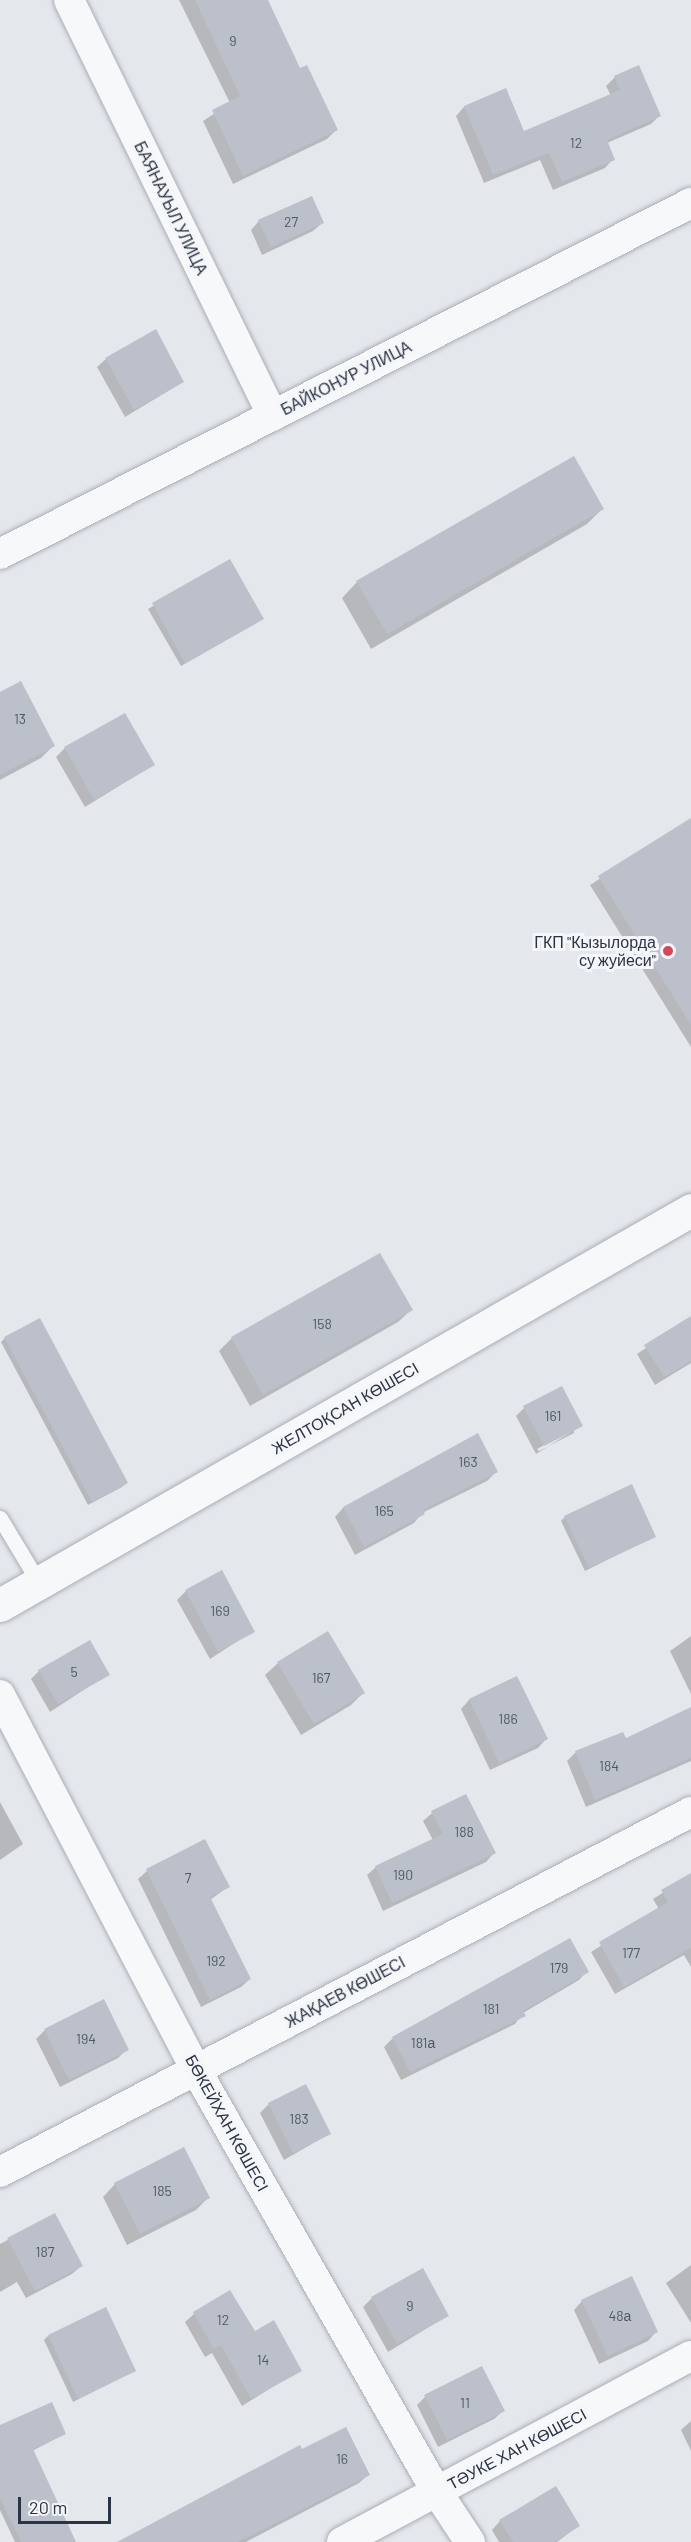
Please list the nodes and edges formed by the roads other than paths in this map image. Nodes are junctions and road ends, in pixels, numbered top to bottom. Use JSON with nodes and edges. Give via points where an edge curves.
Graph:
{"nodes":[{"id":1,"x":69,"y":0,"type":"edge"},
{"id":2,"x":691,"y":203,"type":"edge"},
{"id":3,"x":273,"y":416,"type":"junction"},
{"id":4,"x":0,"y":554,"type":"edge"},
{"id":5,"x":691,"y":1210,"type":"edge"},
{"id":6,"x":0,"y":1518,"type":"edge"},
{"id":7,"x":39,"y":1583,"type":"junction"},
{"id":8,"x":0,"y":1605,"type":"edge"},
{"id":9,"x":0,"y":1695,"type":"edge"},
{"id":10,"x":691,"y":1812,"type":"edge"},
{"id":11,"x":196,"y":2070,"type":"junction"},
{"id":12,"x":0,"y":2172,"type":"edge"},
{"id":13,"x":691,"y":2356,"type":"edge"},
{"id":14,"x":437,"y":2492,"type":"junction"},
{"id":15,"x":342,"y":2542,"type":"edge"},
{"id":16,"x":470,"y":2542,"type":"edge"}],
"edges":[{"from":1,"to":3,"type":"street","name":"БАЯНАУЫЛ УЛИЦА"},
{"from":2,"to":3,"type":"street","name":"БАЙКОНУР УЛИЦА"},
{"from":3,"to":4,"type":"street","name":"БАЙКОНУР УЛИЦА"},
{"from":5,"to":7,"type":"street","name":"ЖЕЛТОҚСАН КӨШЕСІ"},
{"from":6,"to":7,"type":"lane"},
{"from":7,"to":8,"type":"street","name":"ЖЕЛТОҚСАН КӨШЕСІ"},
{"from":9,"to":11,"type":"street","name":"БӨКЕЙХАН КӨШЕСІ"},
{"from":10,"to":11,"type":"street","name":"ЖАҚАЕВ КӨШЕСІ"},
{"from":11,"to":12,"type":"street","name":"ЖАҚАЕВ КӨШЕСІ"},
{"from":11,"to":14,"type":"street","name":"БӨКЕЙХАН КӨШЕСІ"},
{"from":13,"to":14,"type":"street","name":"ТӘУКЕ ХАН КӨШЕСІ"},
{"from":14,"to":15,"type":"street","name":"ТӘУКЕ ХАН КӨШЕСІ"},
{"from":14,"to":16,"type":"street","name":"БӨКЕЙХАН КӨШЕСІ"}]}
